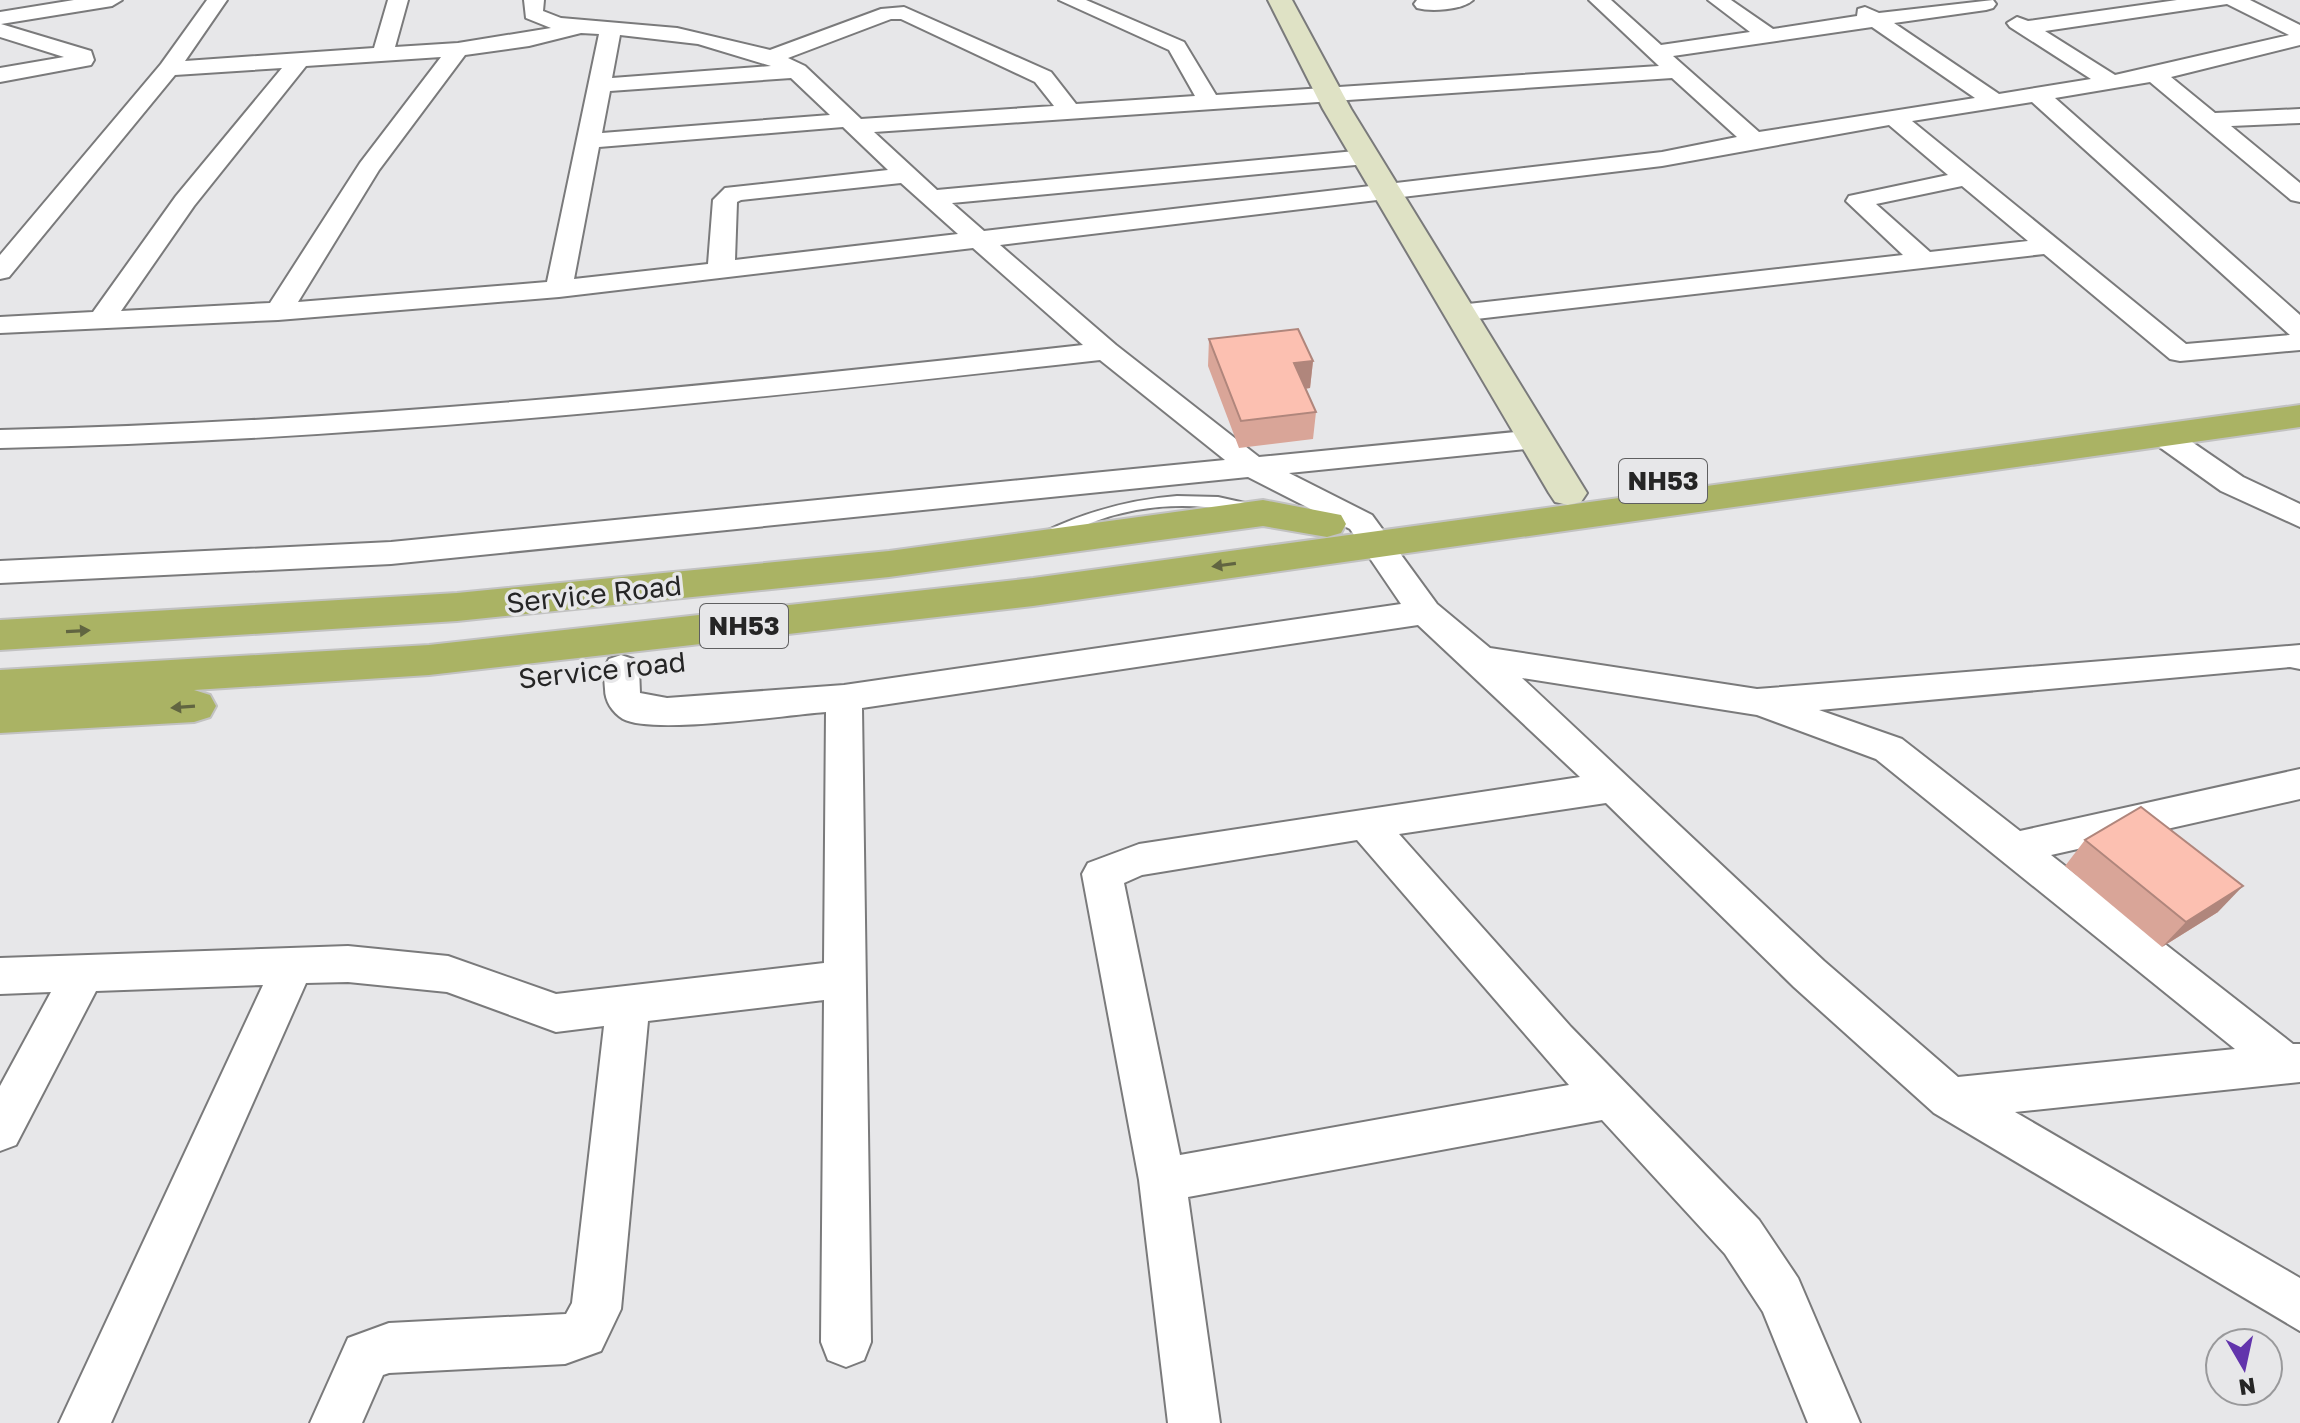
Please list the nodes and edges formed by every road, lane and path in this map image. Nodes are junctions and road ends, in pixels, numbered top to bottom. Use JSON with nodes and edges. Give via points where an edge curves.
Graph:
{"nodes":[{"id":1,"x":112,"y":0,"type":"edge"},
{"id":2,"x":217,"y":0,"type":"edge"},
{"id":3,"x":398,"y":0,"type":"edge"},
{"id":4,"x":534,"y":0,"type":"edge"},
{"id":5,"x":1069,"y":0,"type":"edge"},
{"id":6,"x":1280,"y":0,"type":"edge"},
{"id":7,"x":1463,"y":0,"type":"edge"},
{"id":8,"x":1599,"y":0,"type":"edge"},
{"id":9,"x":1718,"y":0,"type":"edge"},
{"id":10,"x":1846,"y":0,"type":"edge"},
{"id":11,"x":2107,"y":0,"type":"edge"},
{"id":12,"x":2220,"y":0,"type":"edge"},
{"id":13,"x":2234,"y":0,"type":"edge"},
{"id":14,"x":1983,"y":2,"type":"edge"},
{"id":15,"x":1424,"y":4,"type":"dead end"},
{"id":16,"x":2131,"y":13,"type":"junction"},
{"id":17,"x":0,"y":18,"type":"edge"},
{"id":18,"x":1873,"y":19,"type":"junction"},
{"id":19,"x":580,"y":27,"type":"junction"},
{"id":20,"x":611,"y":28,"type":"junction"},
{"id":21,"x":2024,"y":28,"type":"junction"},
{"id":22,"x":0,"y":30,"type":"edge"},
{"id":23,"x":2300,"y":33,"type":"edge"},
{"id":24,"x":1768,"y":35,"type":"junction"},
{"id":25,"x":2300,"y":39,"type":"edge"},
{"id":26,"x":458,"y":49,"type":"junction"},
{"id":27,"x":1655,"y":52,"type":"junction"},
{"id":28,"x":383,"y":53,"type":"junction"},
{"id":29,"x":772,"y":57,"type":"junction"},
{"id":30,"x":301,"y":58,"type":"junction"},
{"id":31,"x":169,"y":69,"type":"junction"},
{"id":32,"x":797,"y":71,"type":"junction"},
{"id":33,"x":1675,"y":71,"type":"junction"},
{"id":34,"x":0,"y":75,"type":"edge"},
{"id":35,"x":2155,"y":75,"type":"junction"},
{"id":36,"x":2111,"y":82,"type":"junction"},
{"id":37,"x":601,"y":85,"type":"junction"},
{"id":38,"x":1329,"y":94,"type":"junction"},
{"id":39,"x":2038,"y":95,"type":"junction"},
{"id":40,"x":1209,"y":102,"type":"junction"},
{"id":41,"x":1996,"y":102,"type":"junction"},
{"id":42,"x":1069,"y":110,"type":"junction"},
{"id":43,"x":2300,"y":116,"type":"edge"},
{"id":44,"x":1894,"y":118,"type":"junction"},
{"id":45,"x":2210,"y":120,"type":"junction"},
{"id":46,"x":853,"y":123,"type":"junction"},
{"id":47,"x":1754,"y":140,"type":"junction"},
{"id":48,"x":590,"y":141,"type":"junction"},
{"id":49,"x":1366,"y":157,"type":"junction"},
{"id":50,"x":907,"y":175,"type":"junction"},
{"id":51,"x":1966,"y":178,"type":"junction"},
{"id":52,"x":1387,"y":192,"type":"junction"},
{"id":53,"x":2300,"y":195,"type":"edge"},
{"id":54,"x":931,"y":198,"type":"junction"},
{"id":55,"x":979,"y":238,"type":"junction"},
{"id":56,"x":2048,"y":246,"type":"junction"},
{"id":57,"x":1925,"y":261,"type":"junction"},
{"id":58,"x":0,"y":271,"type":"edge"},
{"id":59,"x":721,"y":271,"type":"junction"},
{"id":60,"x":559,"y":289,"type":"junction"},
{"id":61,"x":278,"y":312,"type":"junction"},
{"id":62,"x":1459,"y":313,"type":"junction"},
{"id":63,"x":101,"y":320,"type":"junction"},
{"id":64,"x":0,"y":325,"type":"edge"},
{"id":65,"x":2300,"y":329,"type":"edge"},
{"id":66,"x":2300,"y":342,"type":"edge"},
{"id":67,"x":1106,"y":351,"type":"junction"},
{"id":68,"x":2300,"y":395,"type":"edge"},
{"id":69,"x":2300,"y":416,"type":"edge"},
{"id":70,"x":2162,"y":435,"type":"junction"},
{"id":71,"x":0,"y":439,"type":"edge"},
{"id":72,"x":1535,"y":439,"type":"junction"},
{"id":73,"x":1254,"y":468,"type":"junction"},
{"id":74,"x":1568,"y":493,"type":"junction"},
{"id":75,"x":2300,"y":517,"type":"edge"},
{"id":76,"x":1349,"y":534,"type":"junction"},
{"id":77,"x":0,"y":572,"type":"edge"},
{"id":78,"x":1425,"y":612,"type":"junction"},
{"id":79,"x":0,"y":635,"type":"edge"},
{"id":80,"x":2300,"y":657,"type":"edge"},
{"id":81,"x":1480,"y":659,"type":"junction"},
{"id":82,"x":0,"y":661,"type":"edge"},
{"id":83,"x":621,"y":668,"type":"junction"},
{"id":84,"x":0,"y":686,"type":"edge"},
{"id":85,"x":844,"y":698,"type":"junction"},
{"id":86,"x":1757,"y":702,"type":"junction"},
{"id":87,"x":0,"y":717,"type":"edge"},
{"id":88,"x":2300,"y":784,"type":"edge"},
{"id":89,"x":1616,"y":787,"type":"junction"},
{"id":90,"x":1366,"y":823,"type":"junction"},
{"id":91,"x":2014,"y":848,"type":"junction"},
{"id":92,"x":293,"y":966,"type":"junction"},
{"id":93,"x":84,"y":972,"type":"junction"},
{"id":94,"x":0,"y":976,"type":"edge"},
{"id":95,"x":845,"y":979,"type":"junction"},
{"id":96,"x":628,"y":1004,"type":"junction"},
{"id":97,"x":2293,"y":1064,"type":"edge"},
{"id":98,"x":1611,"y":1098,"type":"junction"},
{"id":99,"x":1950,"y":1098,"type":"junction"},
{"id":100,"x":0,"y":1130,"type":"edge"},
{"id":101,"x":1162,"y":1180,"type":"junction"},
{"id":102,"x":2300,"y":1306,"type":"edge"},
{"id":103,"x":846,"y":1342,"type":"dead end"},
{"id":104,"x":85,"y":1423,"type":"edge"},
{"id":105,"x":336,"y":1423,"type":"edge"},
{"id":106,"x":1194,"y":1423,"type":"edge"},
{"id":107,"x":1834,"y":1423,"type":"edge"}],
"edges":[{"from":1,"to":17,"type":"street"},
{"from":2,"to":31,"type":"street"},
{"from":3,"to":28,"type":"street"},
{"from":4,"to":19,"type":"street","via":[[533,14]]},
{"from":5,"to":40,"type":"street","via":[[1177,46]]},
{"from":6,"to":38,"type":"main road"},
{"from":7,"to":15,"type":"street"},
{"from":8,"to":27,"type":"street"},
{"from":9,"to":24,"type":"street"},
{"from":10,"to":18,"type":"street"},
{"from":11,"to":16,"type":"street"},
{"from":12,"to":16,"type":"street"},
{"from":13,"to":23,"type":"street"},
{"from":14,"to":18,"type":"street"},
{"from":14,"to":21,"type":"street"},
{"from":16,"to":21,"type":"street"},
{"from":18,"to":24,"type":"street"},
{"from":18,"to":41,"type":"street"},
{"from":19,"to":20,"type":"street"},
{"from":19,"to":26,"type":"street"},
{"from":20,"to":29,"type":"street"},
{"from":20,"to":37,"type":"street"},
{"from":21,"to":36,"type":"street"},
{"from":22,"to":34,"type":"street","via":[[83,60]]},
{"from":24,"to":27,"type":"street"},
{"from":25,"to":35,"type":"street"},
{"from":26,"to":28,"type":"street"},
{"from":26,"to":61,"type":"street","via":[[368,168]]},
{"from":27,"to":33,"type":"street"},
{"from":28,"to":30,"type":"street"},
{"from":29,"to":32,"type":"street"},
{"from":29,"to":42,"type":"street","via":[[888,13],[904,13],[1043,77]]},
{"from":30,"to":31,"type":"street"},
{"from":30,"to":63,"type":"street","via":[[185,201]]},
{"from":31,"to":58,"type":"street"},
{"from":32,"to":37,"type":"street"},
{"from":32,"to":46,"type":"street"},
{"from":33,"to":38,"type":"street"},
{"from":33,"to":47,"type":"street"},
{"from":35,"to":36,"type":"street"},
{"from":35,"to":45,"type":"street"},
{"from":36,"to":39,"type":"street"},
{"from":37,"to":48,"type":"street"},
{"from":38,"to":40,"type":"street"},
{"from":38,"to":49,"type":"main road"},
{"from":39,"to":41,"type":"street"},
{"from":39,"to":65,"type":"street"},
{"from":40,"to":42,"type":"street"},
{"from":41,"to":44,"type":"street"},
{"from":42,"to":46,"type":"street"},
{"from":43,"to":45,"type":"street"},
{"from":44,"to":47,"type":"street"},
{"from":44,"to":51,"type":"street"},
{"from":45,"to":53,"type":"street"},
{"from":46,"to":48,"type":"street"},
{"from":46,"to":50,"type":"street"},
{"from":47,"to":52,"type":"street","via":[[1662,159]]},
{"from":48,"to":60,"type":"street"},
{"from":49,"to":52,"type":"main road"},
{"from":49,"to":54,"type":"street"},
{"from":50,"to":54,"type":"street"},
{"from":50,"to":59,"type":"street","via":[[734,193],[725,200]]},
{"from":51,"to":56,"type":"street"},
{"from":51,"to":57,"type":"street","via":[[1858,201]]},
{"from":52,"to":55,"type":"street"},
{"from":52,"to":62,"type":"main road"},
{"from":54,"to":55,"type":"street"},
{"from":55,"to":59,"type":"street"},
{"from":55,"to":67,"type":"street"},
{"from":56,"to":57,"type":"street"},
{"from":56,"to":66,"type":"street","via":[[2180,353]]},
{"from":57,"to":62,"type":"street"},
{"from":59,"to":60,"type":"street"},
{"from":60,"to":61,"type":"street"},
{"from":61,"to":63,"type":"street"},
{"from":62,"to":72,"type":"main road"},
{"from":63,"to":64,"type":"street"},
{"from":67,"to":71,"type":"street","via":[[770,390],[456,416],[221,432]]},
{"from":67,"to":73,"type":"street"},
{"from":68,"to":74,"type":"highway","number":"NH53"},
{"from":69,"to":70,"type":"highway","number":"NH53"},
{"from":70,"to":75,"type":"street","via":[[2232,484]]},
{"from":70,"to":76,"type":"highway","number":"NH53"},
{"from":72,"to":73,"type":"street"},
{"from":72,"to":74,"type":"main road"},
{"from":73,"to":76,"type":"street"},
{"from":73,"to":77,"type":"street","via":[[391,553]]},
{"from":74,"to":76,"type":"highway","number":"NH53"},
{"from":76,"to":78,"type":"street"},
{"from":79,"to":76,"type":"highway","name":"Service Road","one_way":true,"via":[[457,607],[889,564],[1263,513]]},
{"from":76,"to":82,"type":"highway","number":"NH53","via":[[561,624],[231,650]]},
{"from":76,"to":83,"type":"highway","name":"Service road","via":[[1289,581]]},
{"from":76,"to":84,"type":"highway","number":"NH53","one_way":true,"via":[[1033,592],[429,660]]},
{"from":78,"to":81,"type":"street"},
{"from":78,"to":85,"type":"street"},
{"from":80,"to":86,"type":"street"},
{"from":81,"to":86,"type":"street"},
{"from":81,"to":89,"type":"street"},
{"from":83,"to":85,"type":"street","via":[[623,698],[635,709]]},
{"from":83,"to":87,"type":"highway","name":"Service road","one_way":true,"via":[[312,698]]},
{"from":85,"to":95,"type":"street"},
{"from":86,"to":91,"type":"street","via":[[1889,749]]},
{"from":88,"to":91,"type":"street"},
{"from":89,"to":90,"type":"street"},
{"from":89,"to":99,"type":"street","via":[[1809,974]]},
{"from":90,"to":98,"type":"street"},
{"from":90,"to":101,"type":"street","via":[[1139,860],[1102,874]]},
{"from":91,"to":97,"type":"street"},
{"from":92,"to":93,"type":"street"},
{"from":92,"to":96,"type":"street","via":[[348,964],[448,974],[556,1013]]},
{"from":92,"to":104,"type":"street"},
{"from":93,"to":94,"type":"street"},
{"from":93,"to":100,"type":"street"},
{"from":95,"to":96,"type":"street"},
{"from":95,"to":103,"type":"street"},
{"from":96,"to":105,"type":"street","via":[[596,1309],[583,1333],[565,1339],[389,1348],[366,1356]]},
{"from":97,"to":99,"type":"street"},
{"from":98,"to":101,"type":"street"},
{"from":98,"to":107,"type":"street","via":[[1742,1237],[1781,1295]]},
{"from":99,"to":102,"type":"street"},
{"from":101,"to":106,"type":"street"}]}
